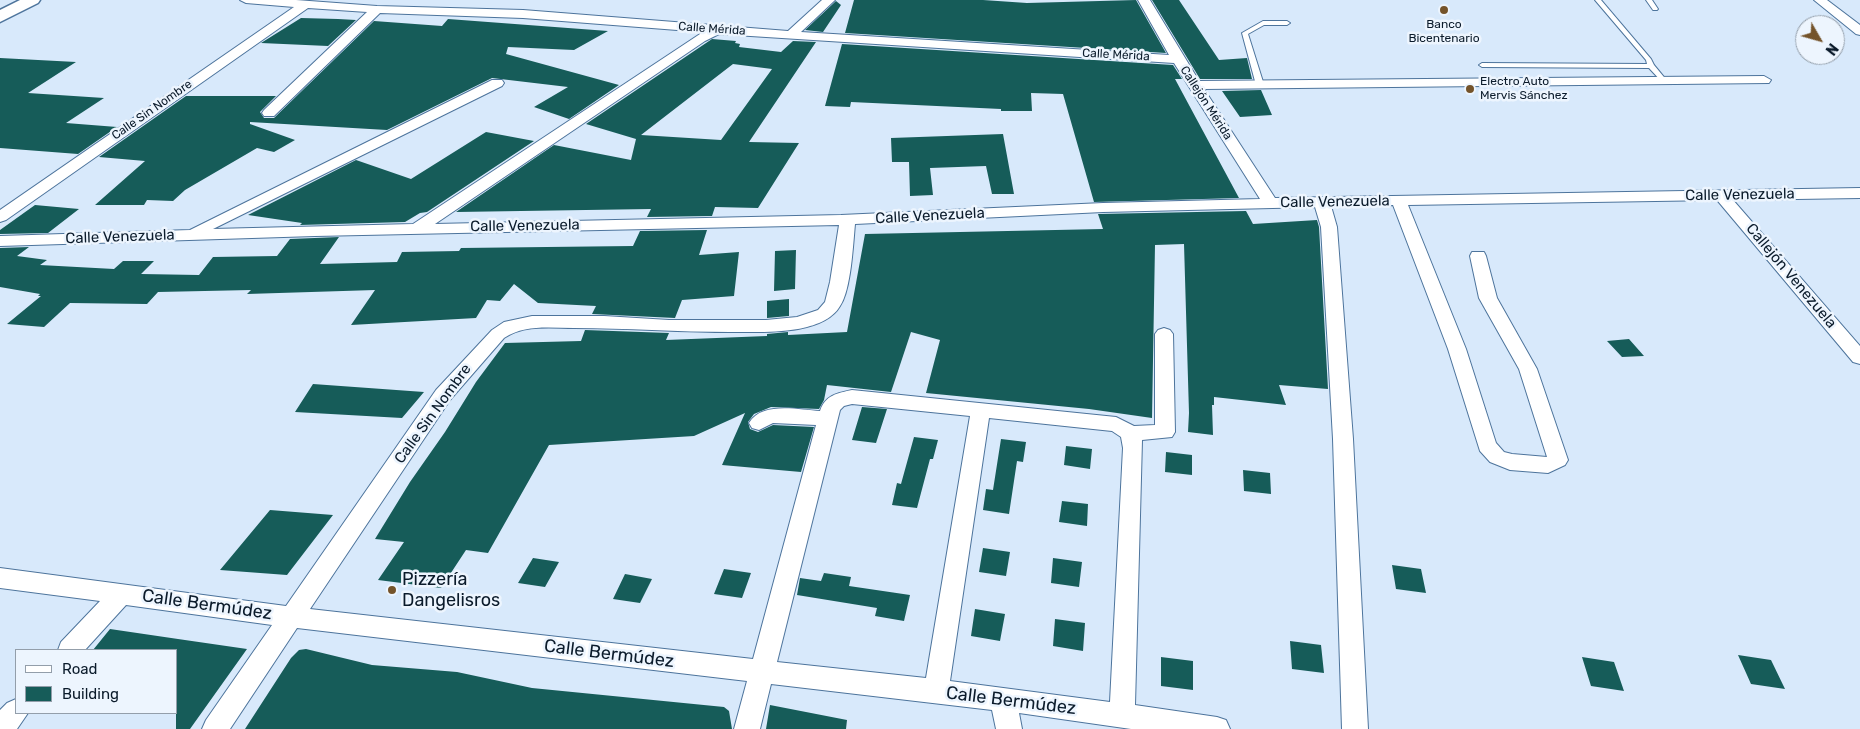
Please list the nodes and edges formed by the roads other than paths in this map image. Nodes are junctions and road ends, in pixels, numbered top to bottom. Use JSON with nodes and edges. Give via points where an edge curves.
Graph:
{"nodes":[{"id":1,"x":32,"y":0,"type":"edge"},
{"id":2,"x":246,"y":0,"type":"edge"},
{"id":3,"x":828,"y":0,"type":"edge"},
{"id":4,"x":1144,"y":0,"type":"edge"},
{"id":5,"x":1598,"y":0,"type":"edge"},
{"id":6,"x":1649,"y":0,"type":"edge"},
{"id":7,"x":1820,"y":0,"type":"edge"},
{"id":8,"x":304,"y":5,"type":"junction"},
{"id":9,"x":376,"y":9,"type":"junction"},
{"id":10,"x":1655,"y":9,"type":"dead end"},
{"id":11,"x":0,"y":17,"type":"edge"},
{"id":12,"x":1287,"y":23,"type":"dead end"},
{"id":13,"x":717,"y":30,"type":"junction"},
{"id":14,"x":1860,"y":31,"type":"edge"},
{"id":15,"x":790,"y":35,"type":"junction"},
{"id":16,"x":1178,"y":59,"type":"junction"},
{"id":17,"x":1482,"y":65,"type":"dead end"},
{"id":18,"x":1651,"y":66,"type":"junction"},
{"id":19,"x":1764,"y":80,"type":"dead end"},
{"id":20,"x":1665,"y":82,"type":"junction"},
{"id":21,"x":497,"y":83,"type":"dead end"},
{"id":22,"x":1260,"y":85,"type":"junction"},
{"id":23,"x":1195,"y":86,"type":"junction"},
{"id":24,"x":269,"y":113,"type":"dead end"},
{"id":25,"x":1860,"y":193,"type":"edge"},
{"id":26,"x":1721,"y":195,"type":"junction"},
{"id":27,"x":1398,"y":201,"type":"junction"},
{"id":28,"x":1322,"y":203,"type":"junction"},
{"id":29,"x":1271,"y":204,"type":"junction"},
{"id":30,"x":0,"y":217,"type":"edge"},
{"id":31,"x":848,"y":220,"type":"junction"},
{"id":32,"x":418,"y":228,"type":"junction"},
{"id":33,"x":192,"y":234,"type":"junction"},
{"id":34,"x":0,"y":241,"type":"edge"},
{"id":35,"x":1478,"y":256,"type":"dead end"},
{"id":36,"x":1164,"y":334,"type":"dead end"},
{"id":37,"x":1860,"y":358,"type":"edge"},
{"id":38,"x":981,"y":409,"type":"junction"},
{"id":39,"x":828,"y":418,"type":"junction"},
{"id":40,"x":759,"y":424,"type":"dead end"},
{"id":41,"x":1131,"y":434,"type":"junction"},
{"id":42,"x":0,"y":578,"type":"edge"},
{"id":43,"x":121,"y":594,"type":"junction"},
{"id":44,"x":290,"y":617,"type":"junction"},
{"id":45,"x":71,"y":649,"type":"edge"},
{"id":46,"x":760,"y":672,"type":"junction"},
{"id":47,"x":936,"y":692,"type":"junction"},
{"id":48,"x":1003,"y":699,"type":"junction"},
{"id":49,"x":15,"y":712,"type":"edge"},
{"id":50,"x":1122,"y":715,"type":"junction"},
{"id":51,"x":0,"y":729,"type":"edge"},
{"id":52,"x":215,"y":729,"type":"edge"},
{"id":53,"x":747,"y":729,"type":"edge"},
{"id":54,"x":1009,"y":729,"type":"edge"},
{"id":55,"x":1217,"y":729,"type":"edge"},
{"id":56,"x":1355,"y":729,"type":"edge"}],
"edges":[{"from":1,"to":11,"type":"street"},
{"from":2,"to":8,"type":"street","name":"Calle Mérida"},
{"from":3,"to":15,"type":"street"},
{"from":4,"to":16,"type":"street","name":"Callejón Mérida"},
{"from":5,"to":18,"type":"lane"},
{"from":6,"to":10,"type":"lane"},
{"from":7,"to":14,"type":"street"},
{"from":8,"to":9,"type":"street","name":"Calle Mérida"},
{"from":8,"to":30,"type":"street","name":"Calle Sin Nombre"},
{"from":9,"to":13,"type":"street","name":"Calle Mérida","via":[[523,14]]},
{"from":9,"to":24,"type":"street"},
{"from":12,"to":22,"type":"lane","via":[[1263,23],[1245,33]]},
{"from":13,"to":15,"type":"street","name":"Calle Mérida"},
{"from":13,"to":32,"type":"street"},
{"from":15,"to":16,"type":"street","name":"Calle Mérida"},
{"from":16,"to":23,"type":"street","name":"Callejón Mérida"},
{"from":17,"to":18,"type":"lane"},
{"from":18,"to":20,"type":"lane"},
{"from":19,"to":20,"type":"street"},
{"from":20,"to":22,"type":"street"},
{"from":21,"to":33,"type":"street"},
{"from":22,"to":23,"type":"street"},
{"from":23,"to":29,"type":"street","name":"Callejón Mérida"},
{"from":25,"to":26,"type":"street","name":"Calle Venezuela"},
{"from":26,"to":27,"type":"street","name":"Calle Venezuela"},
{"from":26,"to":37,"type":"street","name":"Callejón Venezuela"},
{"from":27,"to":28,"type":"street","name":"Calle Venezuela"},
{"from":27,"to":35,"type":"street","via":[[1457,349],[1487,446],[1497,457],[1510,462],[1548,466],[1558,460],[1528,369],[1488,298]]},
{"from":28,"to":29,"type":"street","name":"Calle Venezuela"},
{"from":28,"to":56,"type":"street","via":[[1329,227],[1343,440]]},
{"from":29,"to":31,"type":"street","name":"Calle Venezuela"},
{"from":31,"to":32,"type":"street","name":"Calle Venezuela"},
{"from":31,"to":44,"type":"street","name":"Calle Sin Nombre","via":[[840,282],[833,304],[824,314],[799,323],[669,326],[532,322],[510,326],[498,334],[443,395]]},
{"from":32,"to":33,"type":"street","name":"Calle Venezuela"},
{"from":33,"to":34,"type":"street","name":"Calle Venezuela"},
{"from":36,"to":41,"type":"street","via":[[1165,432]]},
{"from":38,"to":39,"type":"street","via":[[852,396],[838,400],[831,407]]},
{"from":38,"to":41,"type":"street","via":[[1116,424]]},
{"from":38,"to":47,"type":"street"},
{"from":39,"to":40,"type":"street","via":[[769,416]]},
{"from":39,"to":46,"type":"street"},
{"from":41,"to":50,"type":"street"},
{"from":42,"to":43,"type":"street","name":"Calle Bermúdez"},
{"from":43,"to":44,"type":"street","name":"Calle Bermúdez"},
{"from":43,"to":45,"type":"street"},
{"from":44,"to":46,"type":"street","name":"Calle Bermúdez"},
{"from":44,"to":52,"type":"street","name":"Calle Sin Nombre"},
{"from":46,"to":47,"type":"street","name":"Calle Bermúdez"},
{"from":46,"to":53,"type":"street"},
{"from":47,"to":48,"type":"street","name":"Calle Bermúdez"},
{"from":48,"to":50,"type":"street","name":"Calle Bermúdez"},
{"from":48,"to":54,"type":"street"},
{"from":49,"to":51,"type":"street"},
{"from":50,"to":55,"type":"street","name":"Calle Bermúdez"}]}
